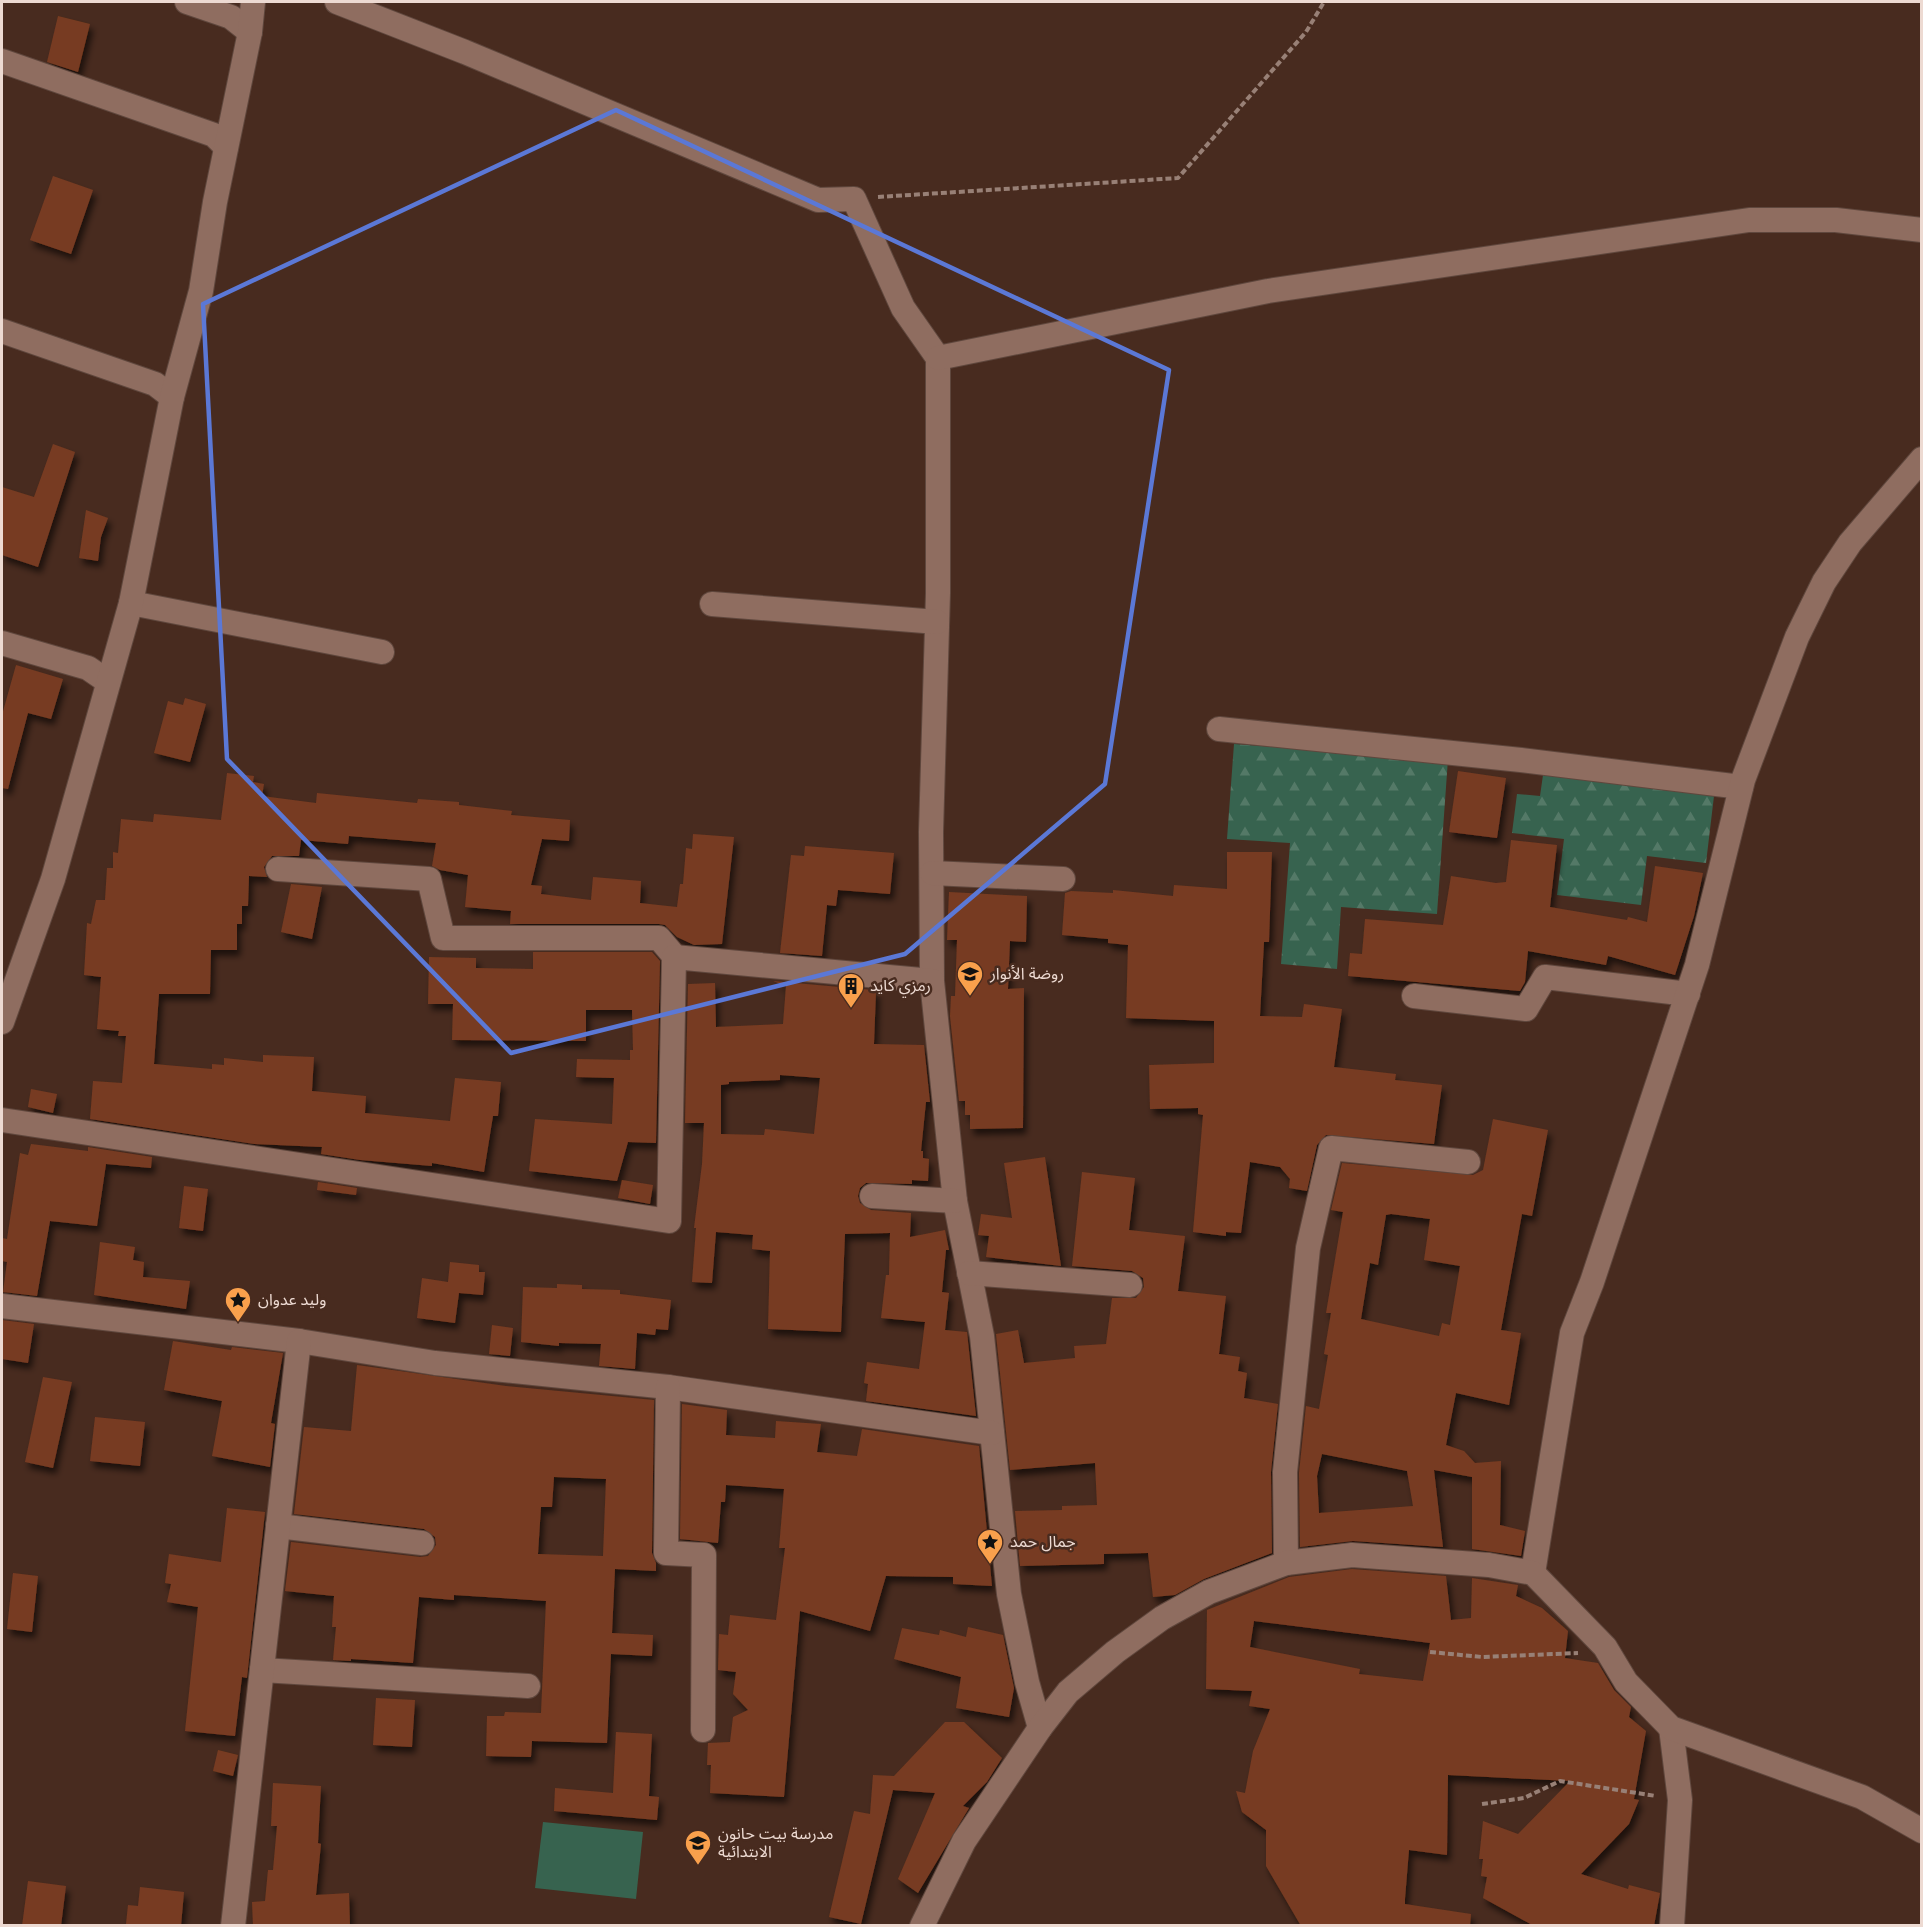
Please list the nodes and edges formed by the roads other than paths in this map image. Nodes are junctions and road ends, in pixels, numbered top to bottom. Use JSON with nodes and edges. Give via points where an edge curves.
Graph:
{"nodes":[{"id":1,"x":187,"y":2,"type":"edge"},
{"id":2,"x":253,"y":2,"type":"edge"},
{"id":3,"x":337,"y":2,"type":"edge"},
{"id":4,"x":250,"y":32,"type":"junction"},
{"id":5,"x":2,"y":61,"type":"edge"},
{"id":6,"x":226,"y":147,"type":"junction"},
{"id":7,"x":1922,"y":230,"type":"edge"},
{"id":8,"x":2,"y":331,"type":"edge"},
{"id":9,"x":938,"y":358,"type":"junction"},
{"id":10,"x":172,"y":397,"type":"junction"},
{"id":11,"x":1922,"y":459,"type":"edge"},
{"id":12,"x":131,"y":603,"type":"junction"},
{"id":13,"x":712,"y":604,"type":"dead end"},
{"id":14,"x":937,"y":622,"type":"junction"},
{"id":15,"x":2,"y":643,"type":"edge"},
{"id":16,"x":382,"y":652,"type":"dead end"},
{"id":17,"x":107,"y":681,"type":"junction"},
{"id":18,"x":1219,"y":729,"type":"dead end"},
{"id":19,"x":1741,"y":787,"type":"junction"},
{"id":20,"x":278,"y":869,"type":"dead end"},
{"id":21,"x":932,"y":873,"type":"junction"},
{"id":22,"x":1063,"y":879,"type":"dead end"},
{"id":23,"x":675,"y":957,"type":"junction"},
{"id":24,"x":932,"y":981,"type":"junction"},
{"id":25,"x":1688,"y":994,"type":"junction"},
{"id":26,"x":1414,"y":996,"type":"dead end"},
{"id":27,"x":2,"y":1022,"type":"edge"},
{"id":28,"x":2,"y":1120,"type":"edge"},
{"id":29,"x":1468,"y":1162,"type":"dead end"},
{"id":30,"x":872,"y":1196,"type":"dead end"},
{"id":31,"x":955,"y":1201,"type":"junction"},
{"id":32,"x":969,"y":1273,"type":"junction"},
{"id":33,"x":1130,"y":1285,"type":"dead end"},
{"id":34,"x":2,"y":1306,"type":"edge"},
{"id":35,"x":299,"y":1341,"type":"junction"},
{"id":36,"x":668,"y":1387,"type":"junction"},
{"id":37,"x":992,"y":1433,"type":"junction"},
{"id":38,"x":278,"y":1526,"type":"junction"},
{"id":39,"x":422,"y":1543,"type":"dead end"},
{"id":40,"x":1286,"y":1563,"type":"junction"},
{"id":41,"x":1533,"y":1574,"type":"junction"},
{"id":42,"x":262,"y":1670,"type":"junction"},
{"id":43,"x":528,"y":1686,"type":"dead end"},
{"id":44,"x":1040,"y":1728,"type":"junction"},
{"id":45,"x":1671,"y":1728,"type":"junction"},
{"id":46,"x":703,"y":1730,"type":"dead end"},
{"id":47,"x":1922,"y":1831,"type":"edge"},
{"id":48,"x":233,"y":1926,"type":"edge"},
{"id":49,"x":922,"y":1926,"type":"edge"},
{"id":50,"x":1672,"y":1926,"type":"edge"}],
"edges":[{"from":1,"to":4,"type":"street","via":[[231,17]]},
{"from":2,"to":4,"type":"street"},
{"from":3,"to":9,"type":"street","via":[[818,200],[858,209],[903,308]]},
{"from":4,"to":6,"type":"street"},
{"from":5,"to":6,"type":"street","via":[[214,135]]},
{"from":6,"to":10,"type":"street","via":[[201,291]]},
{"from":7,"to":9,"type":"street","via":[[1836,220],[1749,220],[1268,291]]},
{"from":8,"to":10,"type":"street","via":[[155,384]]},
{"from":9,"to":14,"type":"street"},
{"from":10,"to":12,"type":"street"},
{"from":11,"to":19,"type":"street","via":[[1850,543],[1824,582],[1797,637]]},
{"from":12,"to":16,"type":"street"},
{"from":12,"to":17,"type":"street"},
{"from":13,"to":14,"type":"street"},
{"from":14,"to":21,"type":"street"},
{"from":15,"to":17,"type":"street","via":[[88,668]]},
{"from":17,"to":27,"type":"street","via":[[52,879]]},
{"from":18,"to":19,"type":"street"},
{"from":19,"to":25,"type":"street"},
{"from":20,"to":23,"type":"street","via":[[429,879],[443,938],[659,938]]},
{"from":21,"to":22,"type":"street"},
{"from":21,"to":24,"type":"street"},
{"from":23,"to":24,"type":"street"},
{"from":23,"to":28,"type":"street","via":[[669,1221]]},
{"from":24,"to":31,"type":"street"},
{"from":25,"to":26,"type":"street","via":[[1545,977],[1526,1010]]},
{"from":25,"to":41,"type":"street","via":[[1572,1333]]},
{"from":29,"to":40,"type":"street","via":[[1331,1148],[1308,1248],[1285,1472]]},
{"from":30,"to":31,"type":"street"},
{"from":31,"to":32,"type":"street"},
{"from":32,"to":33,"type":"street"},
{"from":32,"to":37,"type":"street","via":[[982,1336]]},
{"from":34,"to":35,"type":"street"},
{"from":35,"to":36,"type":"street","via":[[435,1363]]},
{"from":35,"to":38,"type":"street"},
{"from":36,"to":37,"type":"street"},
{"from":36,"to":46,"type":"street","via":[[666,1553],[704,1555]]},
{"from":37,"to":44,"type":"street","via":[[1009,1594]]},
{"from":38,"to":39,"type":"street"},
{"from":38,"to":42,"type":"street"},
{"from":40,"to":41,"type":"street","via":[[1352,1555],[1489,1565]]},
{"from":40,"to":44,"type":"street","via":[[1209,1592],[1162,1618],[1068,1692]]},
{"from":41,"to":45,"type":"street","via":[[1605,1647],[1626,1682]]},
{"from":42,"to":43,"type":"street"},
{"from":42,"to":48,"type":"street"},
{"from":44,"to":49,"type":"street","via":[[964,1840]]},
{"from":45,"to":47,"type":"street","via":[[1862,1797]]},
{"from":45,"to":50,"type":"street","via":[[1680,1800]]}]}
